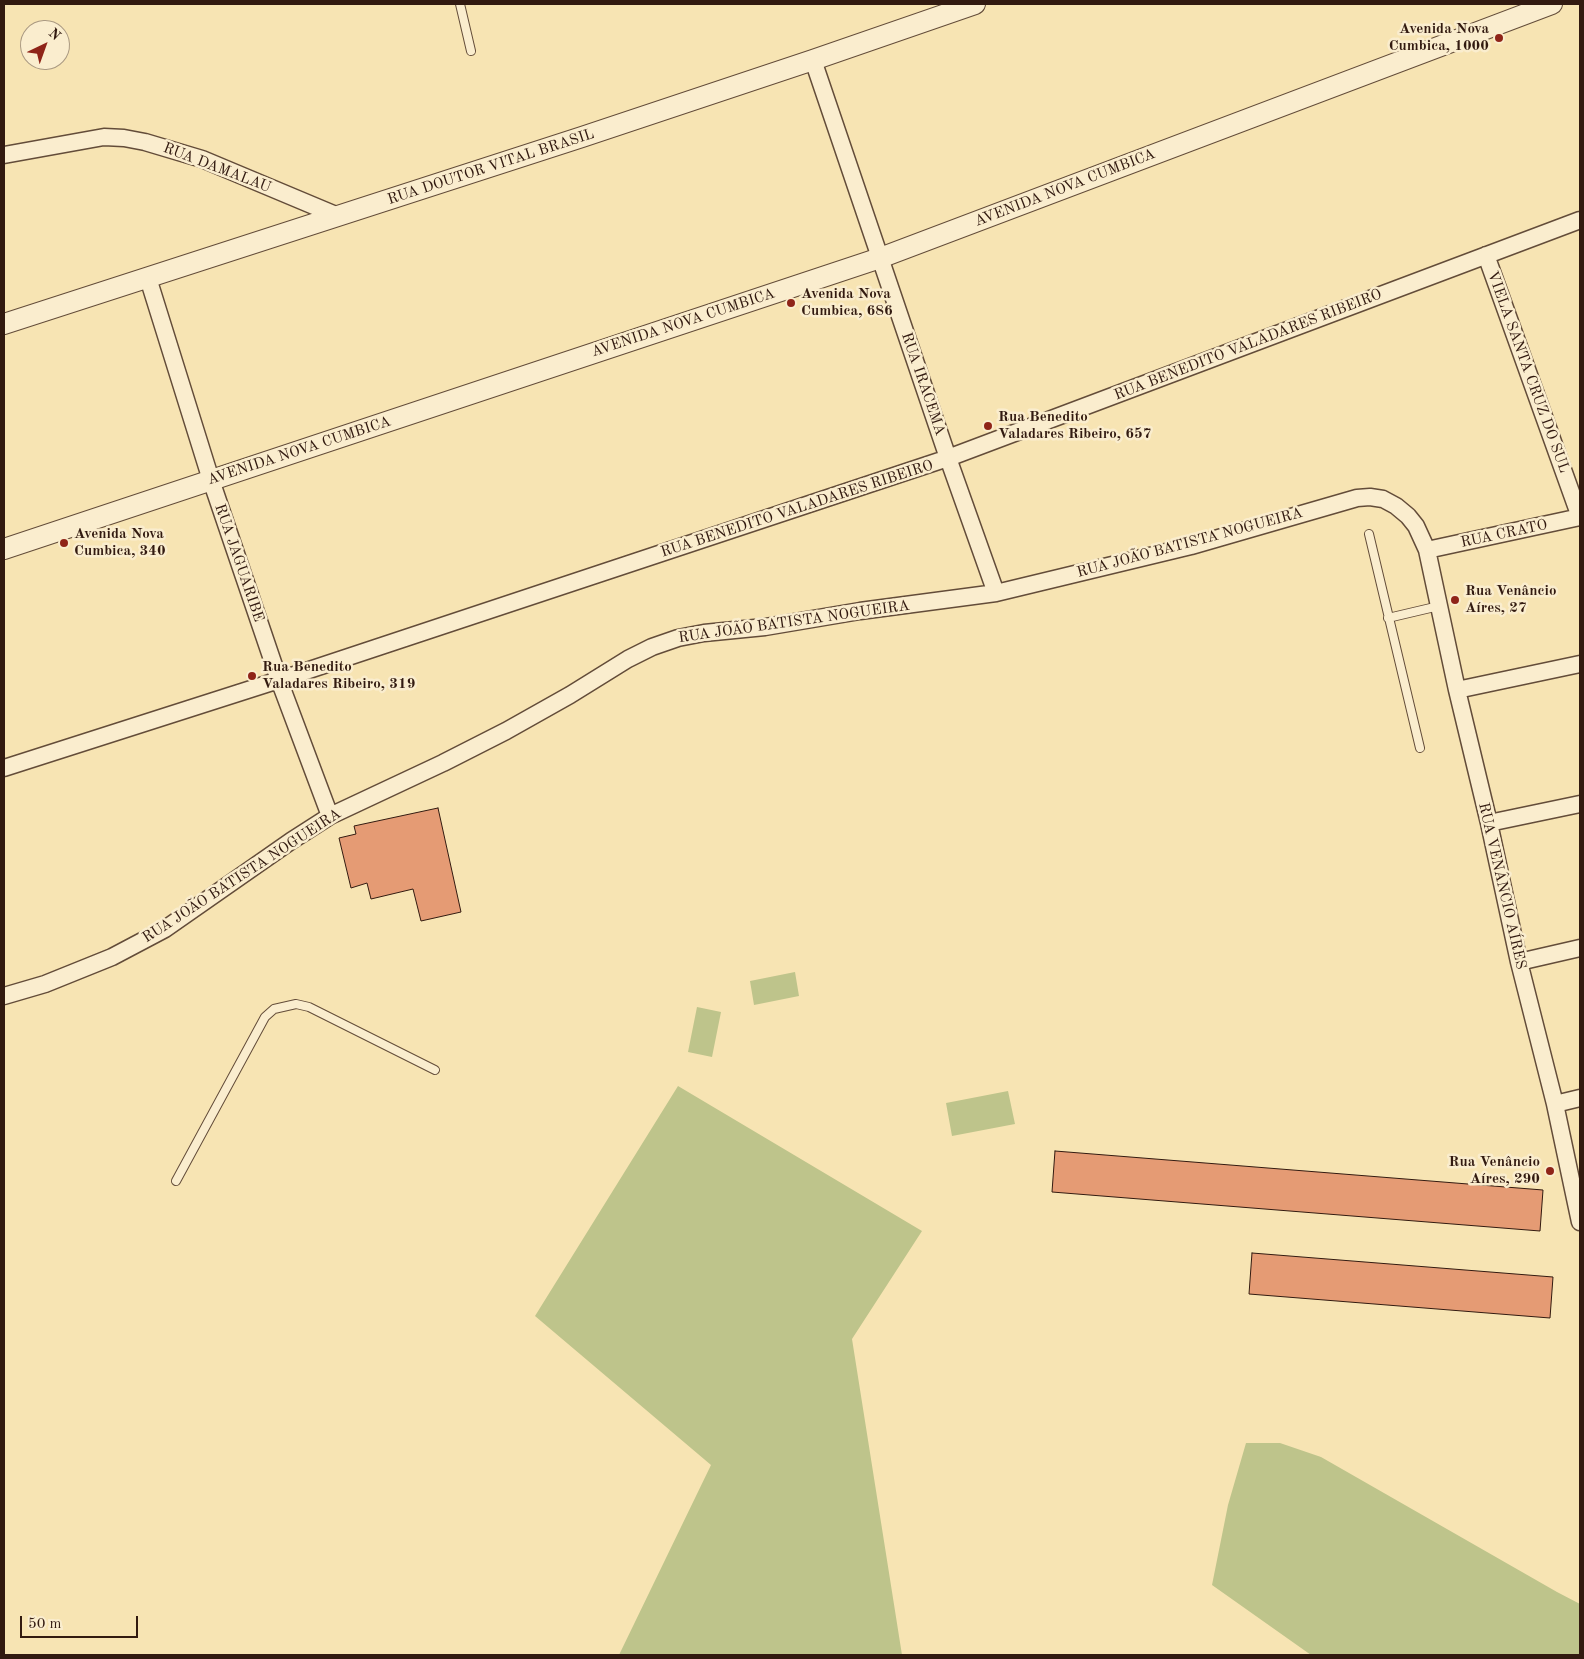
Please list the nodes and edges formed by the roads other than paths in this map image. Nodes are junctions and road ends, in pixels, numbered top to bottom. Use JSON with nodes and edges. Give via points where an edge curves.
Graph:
{"nodes":[{"id":1,"x":460,"y":4,"type":"edge"},
{"id":2,"x":975,"y":4,"type":"edge"},
{"id":3,"x":1552,"y":4,"type":"edge"},
{"id":4,"x":470,"y":50,"type":"dead end"},
{"id":5,"x":813,"y":60,"type":"junction"},
{"id":6,"x":4,"y":155,"type":"edge"},
{"id":7,"x":338,"y":216,"type":"junction"},
{"id":8,"x":1580,"y":220,"type":"edge"},
{"id":9,"x":1486,"y":255,"type":"junction"},
{"id":10,"x":880,"y":258,"type":"junction"},
{"id":11,"x":148,"y":278,"type":"junction"},
{"id":12,"x":4,"y":324,"type":"edge"},
{"id":13,"x":948,"y":458,"type":"junction"},
{"id":14,"x":211,"y":480,"type":"junction"},
{"id":15,"x":1580,"y":517,"type":"edge"},
{"id":16,"x":1369,"y":534,"type":"dead end"},
{"id":17,"x":4,"y":549,"type":"edge"},
{"id":18,"x":1427,"y":550,"type":"junction"},
{"id":19,"x":996,"y":593,"type":"junction"},
{"id":20,"x":1439,"y":606,"type":"junction"},
{"id":21,"x":1388,"y":618,"type":"junction"},
{"id":22,"x":1580,"y":664,"type":"edge"},
{"id":23,"x":279,"y":680,"type":"junction"},
{"id":24,"x":1457,"y":690,"type":"junction"},
{"id":25,"x":1420,"y":748,"type":"dead end"},
{"id":26,"x":4,"y":768,"type":"edge"},
{"id":27,"x":1580,"y":804,"type":"edge"},
{"id":28,"x":330,"y":816,"type":"junction"},
{"id":29,"x":1488,"y":824,"type":"junction"},
{"id":30,"x":1580,"y":948,"type":"edge"},
{"id":31,"x":1519,"y":962,"type":"junction"},
{"id":32,"x":4,"y":996,"type":"edge"},
{"id":33,"x":435,"y":1070,"type":"dead end"},
{"id":34,"x":1580,"y":1098,"type":"edge"},
{"id":35,"x":1555,"y":1104,"type":"junction"},
{"id":36,"x":176,"y":1181,"type":"dead end"},
{"id":37,"x":1580,"y":1222,"type":"edge"}],
"edges":[{"from":1,"to":4,"type":"lane"},
{"from":2,"to":5,"type":"street","name":"RUA DOUTOR VITAL BRASIL"},
{"from":3,"to":10,"type":"street","name":"AVENIDA NOVA CUMBICA"},
{"from":5,"to":7,"type":"street","name":"RUA DOUTOR VITAL BRASIL"},
{"from":5,"to":10,"type":"street","name":"RUA IRACEMA"},
{"from":6,"to":7,"type":"street","name":"RUA DAMALAU","via":[[104,137],[124,138],[202,159]]},
{"from":7,"to":11,"type":"street","name":"RUA DOUTOR VITAL BRASIL"},
{"from":8,"to":9,"type":"street","name":"RUA BENEDITO VALADARES RIBEIRO"},
{"from":9,"to":13,"type":"street","name":"RUA BENEDITO VALADARES RIBEIRO"},
{"from":9,"to":15,"type":"street","name":"VIELA SANTA CRUZ DO SUL"},
{"from":10,"to":13,"type":"street","name":"RUA IRACEMA"},
{"from":10,"to":14,"type":"street","name":"AVENIDA NOVA CUMBICA"},
{"from":11,"to":12,"type":"street","name":"RUA DOUTOR VITAL BRASIL"},
{"from":11,"to":14,"type":"street","name":"RUA JAGUARIBE"},
{"from":13,"to":19,"type":"street","name":"RUA IRACEMA"},
{"from":13,"to":23,"type":"street","name":"RUA BENEDITO VALADARES RIBEIRO"},
{"from":14,"to":17,"type":"street","name":"AVENIDA NOVA CUMBICA"},
{"from":14,"to":23,"type":"street","name":"RUA JAGUARIBE"},
{"from":15,"to":18,"type":"street","name":"RUA CRATO"},
{"from":16,"to":21,"type":"lane"},
{"from":18,"to":19,"type":"street","name":"RUA JOÃO BATISTA NOGUEIRA","via":[[1416,526],[1396,506],[1383,499],[1357,498],[1191,546]]},
{"from":18,"to":20,"type":"street","name":"RUA VENÂNCIO AÍRES"},
{"from":19,"to":28,"type":"street","name":"RUA JOÃO BATISTA NOGUEIRA","via":[[678,638],[628,658],[506,731]]},
{"from":20,"to":21,"type":"lane"},
{"from":20,"to":24,"type":"street","name":"RUA VENÂNCIO AÍRES"},
{"from":21,"to":25,"type":"lane"},
{"from":22,"to":24,"type":"street"},
{"from":23,"to":26,"type":"street","name":"RUA BENEDITO VALADARES RIBEIRO"},
{"from":23,"to":28,"type":"street","name":"RUA JAGUARIBE"},
{"from":24,"to":29,"type":"street","name":"RUA VENÂNCIO AÍRES"},
{"from":27,"to":29,"type":"street"},
{"from":28,"to":32,"type":"street","name":"RUA JOÃO BATISTA NOGUEIRA","via":[[165,929],[112,958]]},
{"from":29,"to":31,"type":"street","name":"RUA VENÂNCIO AÍRES"},
{"from":30,"to":31,"type":"street"},
{"from":31,"to":35,"type":"street","name":"RUA VENÂNCIO AÍRES"},
{"from":33,"to":36,"type":"lane","via":[[309,1007],[296,1004],[274,1009],[265,1017]]},
{"from":34,"to":35,"type":"street"},
{"from":35,"to":37,"type":"street","name":"RUA VENÂNCIO AÍRES"}]}
